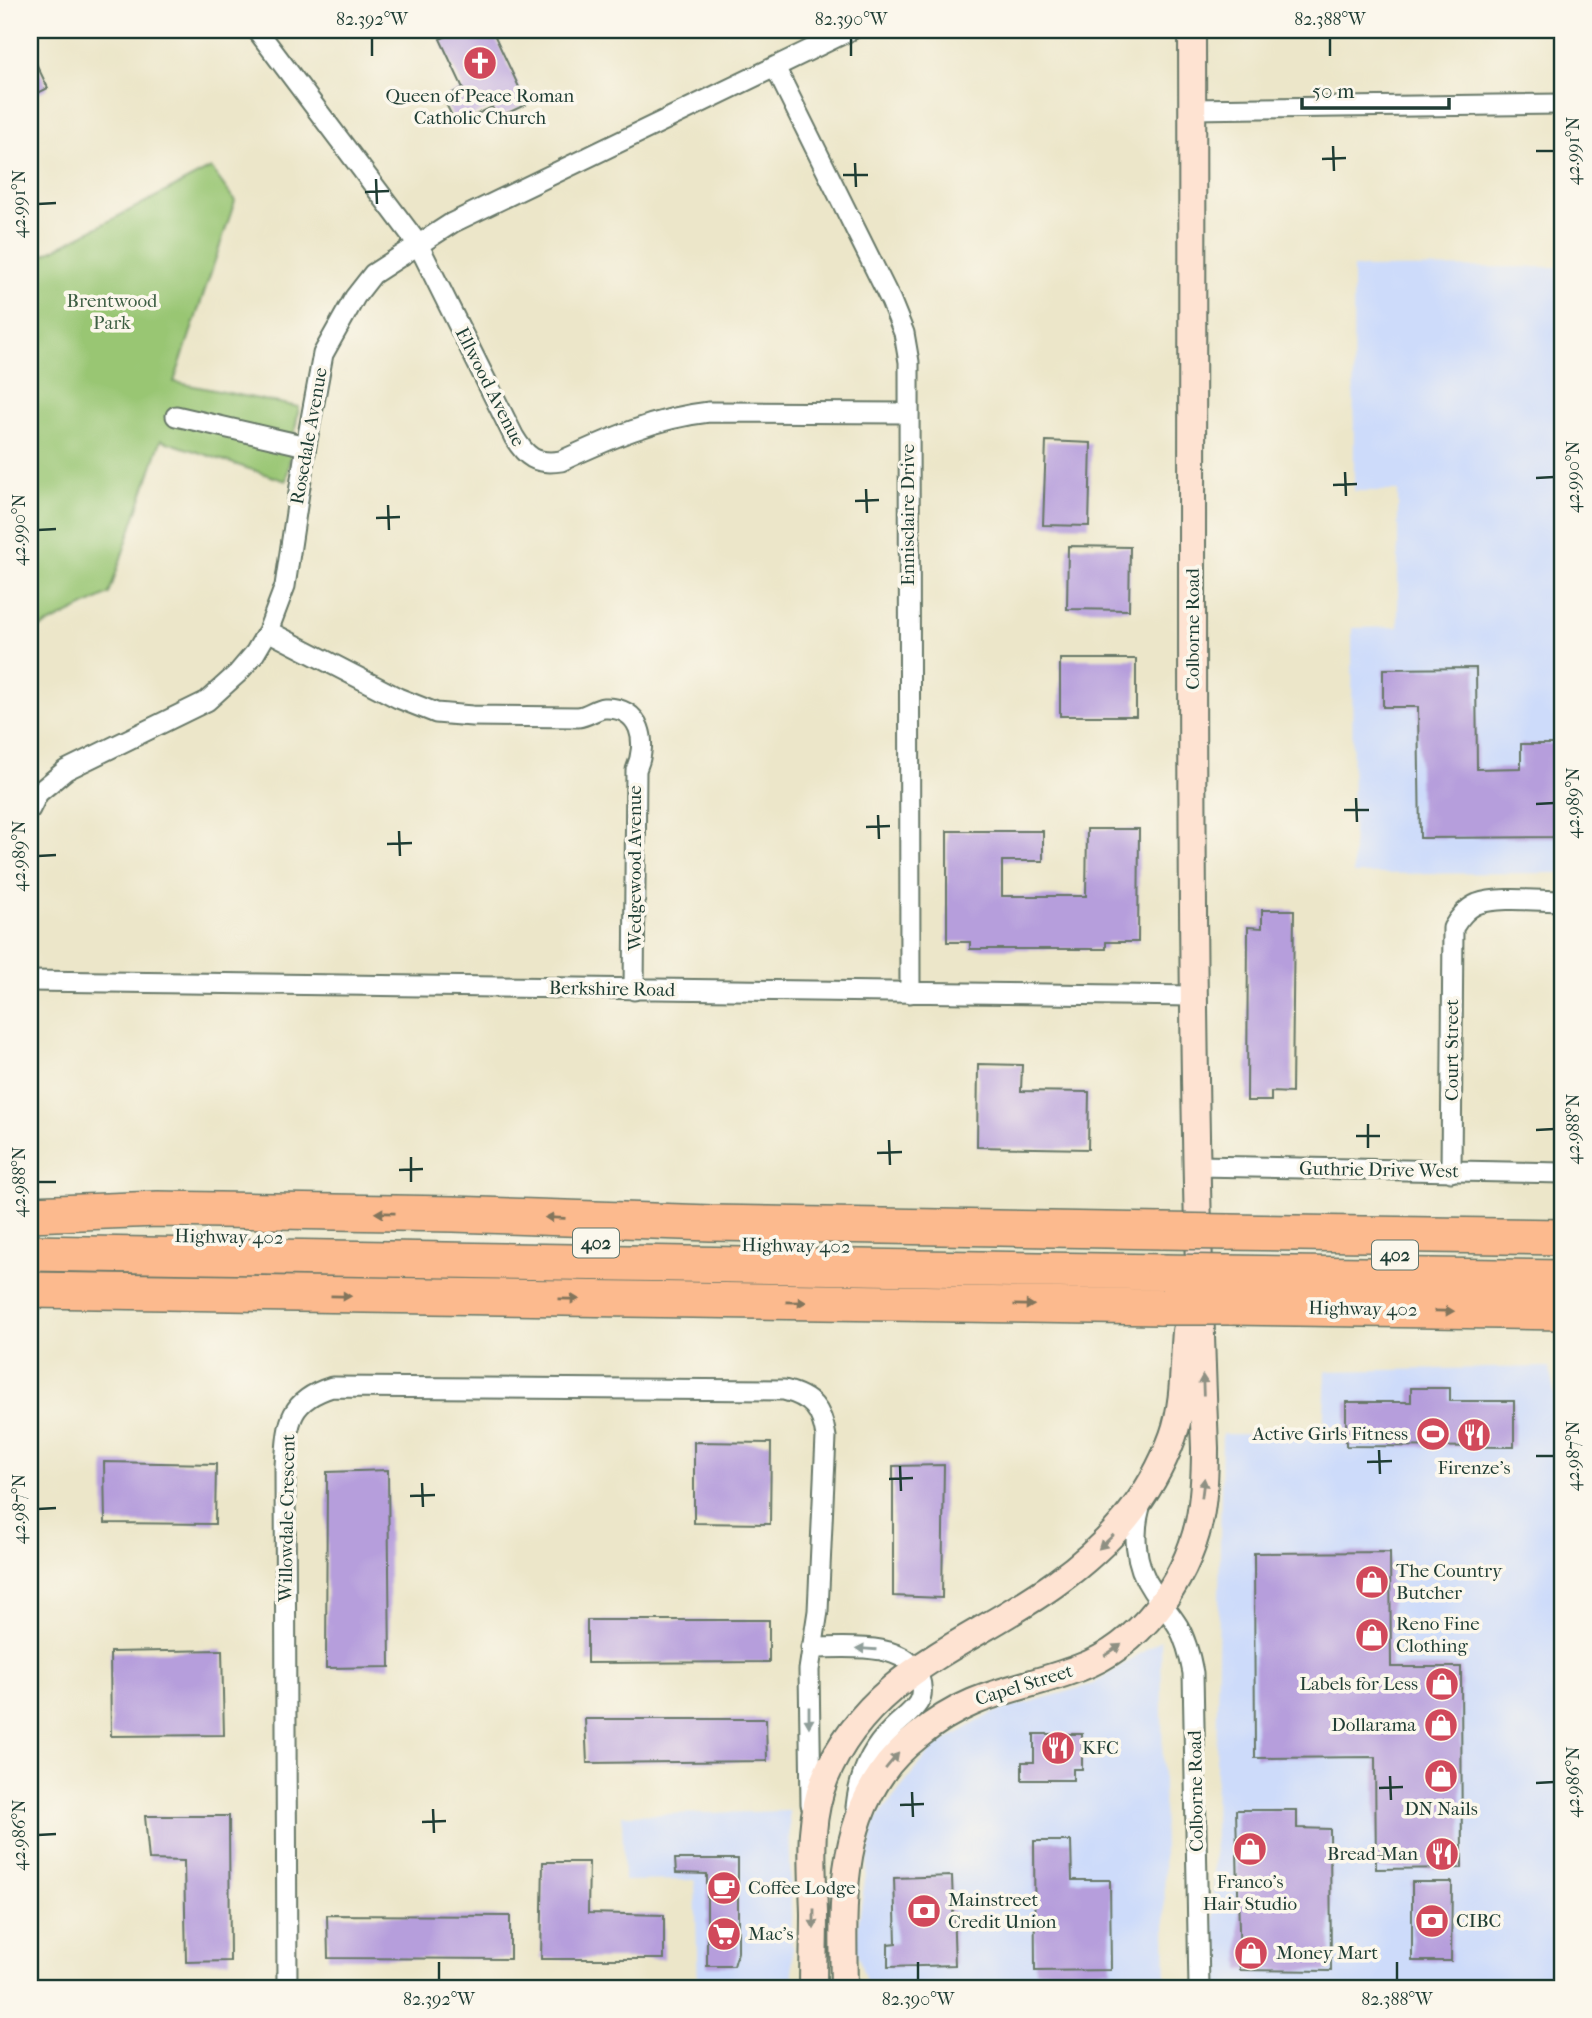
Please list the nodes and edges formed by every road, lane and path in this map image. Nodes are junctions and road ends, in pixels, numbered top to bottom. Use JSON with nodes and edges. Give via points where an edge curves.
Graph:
{"nodes":[{"id":1,"x":257,"y":30,"type":"edge"},
{"id":2,"x":851,"y":30,"type":"edge"},
{"id":3,"x":1192,"y":30,"type":"edge"},
{"id":4,"x":775,"y":67,"type":"junction"},
{"id":5,"x":1562,"y":104,"type":"edge"},
{"id":6,"x":1192,"y":109,"type":"junction"},
{"id":7,"x":418,"y":244,"type":"junction"},
{"id":8,"x":908,"y":413,"type":"junction"},
{"id":9,"x":176,"y":416,"type":"dead end"},
{"id":10,"x":306,"y":446,"type":"junction"},
{"id":11,"x":268,"y":631,"type":"junction"},
{"id":12,"x":30,"y":809,"type":"edge"},
{"id":13,"x":1562,"y":901,"type":"edge"},
{"id":14,"x":30,"y":981,"type":"edge"},
{"id":15,"x":634,"y":990,"type":"junction"},
{"id":16,"x":910,"y":993,"type":"junction"},
{"id":17,"x":1193,"y":996,"type":"junction"},
{"id":18,"x":1197,"y":1166,"type":"junction"},
{"id":19,"x":1451,"y":1172,"type":"junction"},
{"id":20,"x":1562,"y":1173,"type":"edge"},
{"id":21,"x":30,"y":1200,"type":"edge"},
{"id":22,"x":158,"y":1209,"type":"junction"},
{"id":23,"x":30,"y":1214,"type":"edge"},
{"id":24,"x":30,"y":1234,"type":"edge"},
{"id":25,"x":1562,"y":1237,"type":"edge"},
{"id":26,"x":1220,"y":1246,"type":"junction"},
{"id":27,"x":1163,"y":1251,"type":"junction"},
{"id":28,"x":30,"y":1253,"type":"edge"},
{"id":29,"x":1562,"y":1257,"type":"edge"},
{"id":30,"x":1562,"y":1278,"type":"edge"},
{"id":31,"x":30,"y":1290,"type":"edge"},
{"id":32,"x":273,"y":1295,"type":"junction"},
{"id":33,"x":30,"y":1307,"type":"edge"},
{"id":34,"x":1562,"y":1312,"type":"edge"},
{"id":35,"x":1146,"y":1488,"type":"junction"},
{"id":36,"x":1188,"y":1555,"type":"junction"},
{"id":37,"x":1161,"y":1603,"type":"junction"},
{"id":38,"x":811,"y":1648,"type":"junction"},
{"id":39,"x":916,"y":1669,"type":"junction"},
{"id":40,"x":1194,"y":1673,"type":"junction"},
{"id":41,"x":812,"y":1826,"type":"junction"},
{"id":42,"x":852,"y":1843,"type":"junction"},
{"id":43,"x":286,"y":1988,"type":"edge"},
{"id":44,"x":813,"y":1988,"type":"edge"},
{"id":45,"x":844,"y":1988,"type":"edge"},
{"id":46,"x":1199,"y":1988,"type":"edge"}],
"edges":[{"from":1,"to":7,"type":"street","name":"Ellwood Avenue"},
{"from":2,"to":4,"type":"street","name":"Rosedale Avenue"},
{"from":3,"to":6,"type":"street","name":"Colborne Road"},
{"from":4,"to":7,"type":"street","name":"Rosedale Avenue","via":[[452,223]]},
{"from":4,"to":8,"type":"street","name":"Ennisclaire Drive","via":[[898,318],[909,362]]},
{"from":5,"to":6,"type":"street"},
{"from":6,"to":17,"type":"street","name":"Colborne Road"},
{"from":7,"to":8,"type":"street","name":"Ellwood Avenue","via":[[514,436],[528,457],[538,461],[561,461],[643,425],[690,414]]},
{"from":7,"to":10,"type":"street","name":"Rosedale Avenue","via":[[373,274],[323,354]]},
{"from":8,"to":16,"type":"street","name":"Ennisclaire Drive"},
{"from":9,"to":10,"type":"street"},
{"from":10,"to":11,"type":"street","name":"Rosedale Avenue","via":[[285,586]]},
{"from":11,"to":12,"type":"street","name":"Rosedale Avenue","via":[[237,673],[207,701],[66,770],[38,793]]},
{"from":11,"to":15,"type":"street","name":"Wedgewood Avenue","via":[[436,713],[587,717],[607,708],[633,719],[643,744],[636,770]]},
{"from":13,"to":19,"type":"street","name":"Court Street","via":[[1475,905],[1453,928]]},
{"from":14,"to":15,"type":"street","name":"Berkshire Road"},
{"from":15,"to":16,"type":"street","name":"Berkshire Road"},
{"from":16,"to":17,"type":"street","name":"Berkshire Road"},
{"from":17,"to":18,"type":"street","name":"Colborne Road"},
{"from":18,"to":19,"type":"street","name":"Guthrie Drive West"},
{"from":18,"to":26,"type":"street","name":"Colborne Road"},
{"from":19,"to":20,"type":"street","name":"Guthrie Drive West"},
{"from":21,"to":22,"type":"highway"},
{"from":22,"to":23,"type":"highway"},
{"from":27,"to":22,"type":"highway","one_way":true,"via":[[725,1224]]},
{"from":24,"to":27,"type":"highway","name":"Highway 402","number":"402"},
{"from":25,"to":26,"type":"highway"},
{"from":26,"to":27,"type":"highway","name":"Highway 402","number":"402"},
{"from":26,"to":29,"type":"highway","name":"Highway 402","number":"402"},
{"from":26,"to":30,"type":"highway"},
{"from":26,"to":35,"type":"street","name":"Colborne Road","via":[[1172,1437]]},
{"from":36,"to":26,"type":"street","name":"Colborne Road","one_way":true,"via":[[1205,1483]]},
{"from":27,"to":28,"type":"highway"},
{"from":31,"to":32,"type":"highway","name":"Highway 402"},
{"from":32,"to":33,"type":"highway"},
{"from":32,"to":34,"type":"highway","name":"Highway 402","one_way":true,"bridge":true},
{"from":35,"to":37,"type":"street","name":"Colborne Road","via":[[1137,1521],[1138,1559]]},
{"from":35,"to":39,"type":"street","one_way":true,"via":[[1119,1530],[1078,1566]]},
{"from":36,"to":37,"type":"street","name":"Colborne Road"},
{"from":36,"to":40,"type":"street","via":[[1176,1603],[1189,1639]]},
{"from":37,"to":40,"type":"street","name":"Colborne Road","via":[[1185,1640]]},
{"from":42,"to":37,"type":"street","name":"Capel Street","one_way":true,"via":[[861,1813],[882,1773],[938,1719],[984,1696],[1100,1659],[1136,1633]]},
{"from":39,"to":38,"type":"street","one_way":true,"via":[[896,1653]]},
{"from":38,"to":41,"type":"street","one_way":true},
{"from":38,"to":43,"type":"street","name":"Willowdale Crescent","via":[[818,1611],[826,1437],[823,1416],[802,1394],[784,1390],[332,1388],[312,1393],[290,1419],[285,1466]]},
{"from":39,"to":41,"type":"street","via":[[863,1718],[844,1744],[825,1779]]},
{"from":39,"to":42,"type":"street","name":"Capel Street","via":[[921,1695],[869,1759],[857,1798]]},
{"from":40,"to":46,"type":"street","name":"Colborne Road"},
{"from":41,"to":44,"type":"street","one_way":true},
{"from":42,"to":45,"type":"street","name":"Capel Street","via":[[845,1881]]}]}
